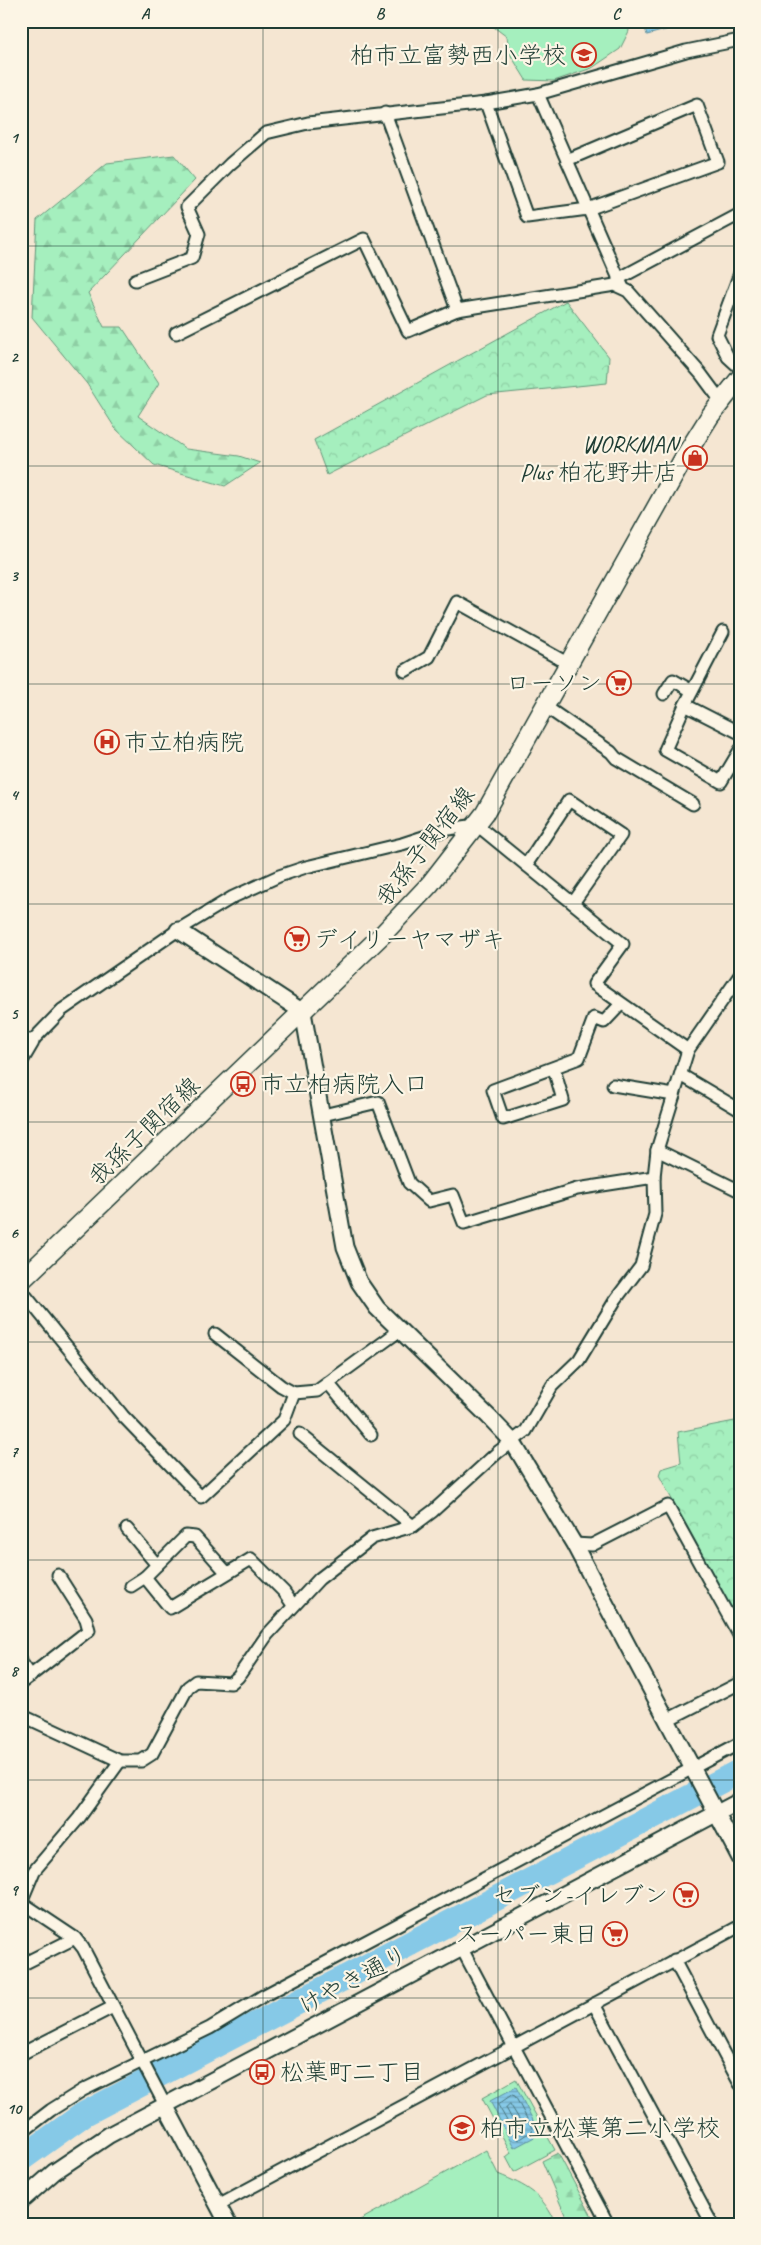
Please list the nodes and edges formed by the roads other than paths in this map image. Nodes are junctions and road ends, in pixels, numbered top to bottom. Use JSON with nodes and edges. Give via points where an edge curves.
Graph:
{"nodes":[{"id":1,"x":740,"y":40,"type":"edge"},
{"id":2,"x":538,"y":94,"type":"junction"},
{"id":3,"x":486,"y":103,"type":"junction"},
{"id":4,"x":385,"y":113,"type":"junction"},
{"id":5,"x":567,"y":160,"type":"junction"},
{"id":6,"x":588,"y":209,"type":"junction"},
{"id":7,"x":740,"y":214,"type":"edge"},
{"id":8,"x":740,"y":273,"type":"edge"},
{"id":9,"x":135,"y":280,"type":"dead end"},
{"id":10,"x":620,"y":284,"type":"junction"},
{"id":11,"x":457,"y":310,"type":"junction"},
{"id":12,"x":176,"y":333,"type":"dead end"},
{"id":13,"x":740,"y":368,"type":"edge"},
{"id":14,"x":740,"y":378,"type":"edge"},
{"id":15,"x":721,"y":401,"type":"junction"},
{"id":16,"x":723,"y":632,"type":"dead end"},
{"id":17,"x":569,"y":664,"type":"junction"},
{"id":18,"x":405,"y":671,"type":"dead end"},
{"id":19,"x":692,"y":691,"type":"junction"},
{"id":20,"x":664,"y":694,"type":"dead end"},
{"id":21,"x":685,"y":705,"type":"junction"},
{"id":22,"x":546,"y":707,"type":"junction"},
{"id":23,"x":740,"y":733,"type":"edge"},
{"id":24,"x":740,"y":750,"type":"edge"},
{"id":25,"x":693,"y":804,"type":"dead end"},
{"id":26,"x":477,"y":825,"type":"junction"},
{"id":27,"x":526,"y":865,"type":"junction"},
{"id":28,"x":573,"y":903,"type":"junction"},
{"id":29,"x":178,"y":930,"type":"junction"},
{"id":30,"x":740,"y":975,"type":"edge"},
{"id":31,"x":621,"y":1004,"type":"junction"},
{"id":32,"x":303,"y":1012,"type":"junction"},
{"id":33,"x":26,"y":1039,"type":"edge"},
{"id":34,"x":688,"y":1050,"type":"junction"},
{"id":35,"x":21,"y":1059,"type":"edge"},
{"id":36,"x":554,"y":1069,"type":"junction"},
{"id":37,"x":681,"y":1074,"type":"junction"},
{"id":38,"x":613,"y":1085,"type":"dead end"},
{"id":39,"x":674,"y":1095,"type":"junction"},
{"id":40,"x":740,"y":1110,"type":"edge"},
{"id":41,"x":323,"y":1116,"type":"junction"},
{"id":42,"x":657,"y":1150,"type":"junction"},
{"id":43,"x":654,"y":1176,"type":"junction"},
{"id":44,"x":739,"y":1190,"type":"edge"},
{"id":45,"x":21,"y":1281,"type":"edge"},
{"id":46,"x":21,"y":1290,"type":"edge"},
{"id":47,"x":399,"y":1331,"type":"junction"},
{"id":48,"x":215,"y":1334,"type":"dead end"},
{"id":49,"x":328,"y":1383,"type":"junction"},
{"id":50,"x":294,"y":1393,"type":"junction"},
{"id":51,"x":300,"y":1434,"type":"dead end"},
{"id":52,"x":371,"y":1435,"type":"dead end"},
{"id":53,"x":512,"y":1441,"type":"junction"},
{"id":54,"x":413,"y":1526,"type":"junction"},
{"id":55,"x":128,"y":1529,"type":"dead end"},
{"id":56,"x":574,"y":1544,"type":"junction"},
{"id":57,"x":157,"y":1565,"type":"junction"},
{"id":58,"x":227,"y":1573,"type":"junction"},
{"id":59,"x":58,"y":1575,"type":"dead end"},
{"id":60,"x":145,"y":1577,"type":"junction"},
{"id":61,"x":131,"y":1586,"type":"dead end"},
{"id":62,"x":293,"y":1606,"type":"junction"},
{"id":63,"x":740,"y":1637,"type":"edge"},
{"id":64,"x":21,"y":1662,"type":"edge"},
{"id":65,"x":31,"y":1676,"type":"junction"},
{"id":66,"x":21,"y":1683,"type":"edge"},
{"id":67,"x":740,"y":1683,"type":"edge"},
{"id":68,"x":21,"y":1715,"type":"edge"},
{"id":69,"x":667,"y":1720,"type":"junction"},
{"id":70,"x":740,"y":1743,"type":"edge"},
{"id":71,"x":120,"y":1761,"type":"junction"},
{"id":72,"x":694,"y":1771,"type":"junction"},
{"id":73,"x":740,"y":1803,"type":"edge"},
{"id":74,"x":716,"y":1814,"type":"junction"},
{"id":75,"x":740,"y":1858,"type":"edge"},
{"id":76,"x":21,"y":1902,"type":"edge"},
{"id":77,"x":740,"y":1926,"type":"edge"},
{"id":78,"x":75,"y":1938,"type":"junction"},
{"id":79,"x":462,"y":1949,"type":"junction"},
{"id":80,"x":674,"y":1960,"type":"junction"},
{"id":81,"x":21,"y":1966,"type":"edge"},
{"id":82,"x":594,"y":2004,"type":"junction"},
{"id":83,"x":113,"y":2006,"type":"junction"},
{"id":84,"x":514,"y":2047,"type":"junction"},
{"id":85,"x":21,"y":2054,"type":"edge"},
{"id":86,"x":143,"y":2066,"type":"junction"},
{"id":87,"x":740,"y":2084,"type":"edge"},
{"id":88,"x":165,"y":2105,"type":"junction"},
{"id":89,"x":21,"y":2133,"type":"edge"},
{"id":90,"x":21,"y":2201,"type":"edge"},
{"id":91,"x":218,"y":2205,"type":"junction"},
{"id":92,"x":228,"y":2224,"type":"edge"},
{"id":93,"x":608,"y":2224,"type":"edge"},
{"id":94,"x":712,"y":2224,"type":"edge"}],
"edges":[{"from":1,"to":2,"type":"street","via":[[686,51]]},
{"from":2,"to":3,"type":"street"},
{"from":2,"to":5,"type":"street"},
{"from":3,"to":4,"type":"street"},
{"from":3,"to":6,"type":"street","via":[[527,217]]},
{"from":4,"to":9,"type":"street","via":[[308,123],[266,133],[187,207],[199,234],[192,258]]},
{"from":4,"to":11,"type":"street"},
{"from":5,"to":6,"type":"street"},
{"from":5,"to":6,"type":"street","via":[[697,105],[718,162]]},
{"from":6,"to":10,"type":"street"},
{"from":7,"to":10,"type":"street"},
{"from":8,"to":13,"type":"street","via":[[717,334],[728,357]]},
{"from":10,"to":11,"type":"street"},
{"from":10,"to":15,"type":"street","via":[[695,367]]},
{"from":11,"to":12,"type":"street","via":[[408,331],[364,238]]},
{"from":14,"to":15,"type":"main road","name":"我孫子関宿線"},
{"from":15,"to":17,"type":"main road","name":"我孫子関宿線","via":[[685,456]]},
{"from":16,"to":19,"type":"street"},
{"from":17,"to":18,"type":"street","via":[[457,602],[429,657]]},
{"from":17,"to":22,"type":"main road","name":"我孫子関宿線"},
{"from":19,"to":20,"type":"street","via":[[673,680]]},
{"from":19,"to":21,"type":"street"},
{"from":21,"to":23,"type":"street"},
{"from":21,"to":24,"type":"street","via":[[665,750],[721,782]]},
{"from":22,"to":25,"type":"street","via":[[616,758]]},
{"from":22,"to":26,"type":"main road","name":"我孫子関宿線"},
{"from":26,"to":27,"type":"street"},
{"from":26,"to":29,"type":"street","via":[[448,829],[279,876],[233,897]]},
{"from":26,"to":32,"type":"main road","name":"我孫子関宿線","via":[[408,910]]},
{"from":27,"to":28,"type":"street"},
{"from":27,"to":28,"type":"street","via":[[570,800],[622,835]]},
{"from":28,"to":31,"type":"street","via":[[623,944],[594,984]]},
{"from":29,"to":32,"type":"street"},
{"from":29,"to":33,"type":"street","via":[[62,1010]]},
{"from":30,"to":34,"type":"street"},
{"from":31,"to":34,"type":"street"},
{"from":31,"to":36,"type":"street","via":[[604,1022],[594,1018],[579,1058]]},
{"from":32,"to":41,"type":"street"},
{"from":32,"to":45,"type":"main road","name":"我孫子関宿線"},
{"from":33,"to":35,"type":"street"},
{"from":34,"to":37,"type":"street"},
{"from":36,"to":36,"type":"street","via":[[493,1090],[503,1119],[563,1100]]},
{"from":37,"to":39,"type":"street"},
{"from":37,"to":40,"type":"street"},
{"from":38,"to":39,"type":"street"},
{"from":39,"to":42,"type":"street"},
{"from":41,"to":43,"type":"street","via":[[378,1102],[409,1183],[429,1202],[453,1195],[464,1223],[577,1189]]},
{"from":41,"to":47,"type":"street","via":[[345,1247],[365,1294]]},
{"from":42,"to":43,"type":"street"},
{"from":42,"to":44,"type":"street"},
{"from":43,"to":53,"type":"street","via":[[655,1214],[641,1266],[616,1299],[579,1360],[552,1386],[534,1420]]},
{"from":46,"to":50,"type":"street","via":[[122,1416],[201,1497],[284,1420]]},
{"from":47,"to":49,"type":"street"},
{"from":47,"to":53,"type":"street"},
{"from":48,"to":50,"type":"street"},
{"from":49,"to":50,"type":"street","via":[[317,1391]]},
{"from":49,"to":52,"type":"street"},
{"from":51,"to":54,"type":"street"},
{"from":53,"to":54,"type":"street"},
{"from":53,"to":56,"type":"street"},
{"from":54,"to":62,"type":"street","via":[[372,1538],[319,1579]]},
{"from":55,"to":57,"type":"street"},
{"from":56,"to":63,"type":"street","via":[[592,1545],[668,1506]]},
{"from":56,"to":69,"type":"street"},
{"from":57,"to":58,"type":"street","via":[[186,1536],[195,1536]]},
{"from":57,"to":60,"type":"street"},
{"from":58,"to":60,"type":"street","via":[[170,1608]]},
{"from":58,"to":62,"type":"street","via":[[251,1559],[284,1592]]},
{"from":59,"to":65,"type":"street","via":[[86,1619],[89,1630]]},
{"from":60,"to":61,"type":"street"},
{"from":62,"to":71,"type":"street","via":[[267,1635],[238,1677],[231,1682],[196,1681],[188,1687],[152,1754],[141,1761]]},
{"from":64,"to":65,"type":"street"},
{"from":65,"to":66,"type":"street"},
{"from":67,"to":69,"type":"street"},
{"from":68,"to":71,"type":"street"},
{"from":69,"to":72,"type":"street"},
{"from":70,"to":72,"type":"street"},
{"from":71,"to":76,"type":"street","via":[[79,1818],[34,1871]]},
{"from":72,"to":74,"type":"street"},
{"from":72,"to":86,"type":"street","via":[[280,1987]]},
{"from":73,"to":74,"type":"street","name":"けやき通り"},
{"from":74,"to":75,"type":"street"},
{"from":74,"to":79,"type":"street","name":"けやき通り"},
{"from":76,"to":78,"type":"street"},
{"from":77,"to":80,"type":"street"},
{"from":78,"to":81,"type":"street"},
{"from":78,"to":83,"type":"street"},
{"from":79,"to":84,"type":"street"},
{"from":79,"to":88,"type":"street","name":"けやき通り"},
{"from":80,"to":82,"type":"street"},
{"from":80,"to":87,"type":"street"},
{"from":82,"to":84,"type":"street"},
{"from":82,"to":94,"type":"street"},
{"from":83,"to":85,"type":"street"},
{"from":83,"to":86,"type":"street"},
{"from":84,"to":91,"type":"street"},
{"from":84,"to":93,"type":"street"},
{"from":86,"to":88,"type":"street"},
{"from":86,"to":89,"type":"street","via":[[83,2090]]},
{"from":88,"to":90,"type":"street","name":"けやき通り","via":[[78,2154]]},
{"from":88,"to":91,"type":"street"},
{"from":91,"to":92,"type":"street"}]}
